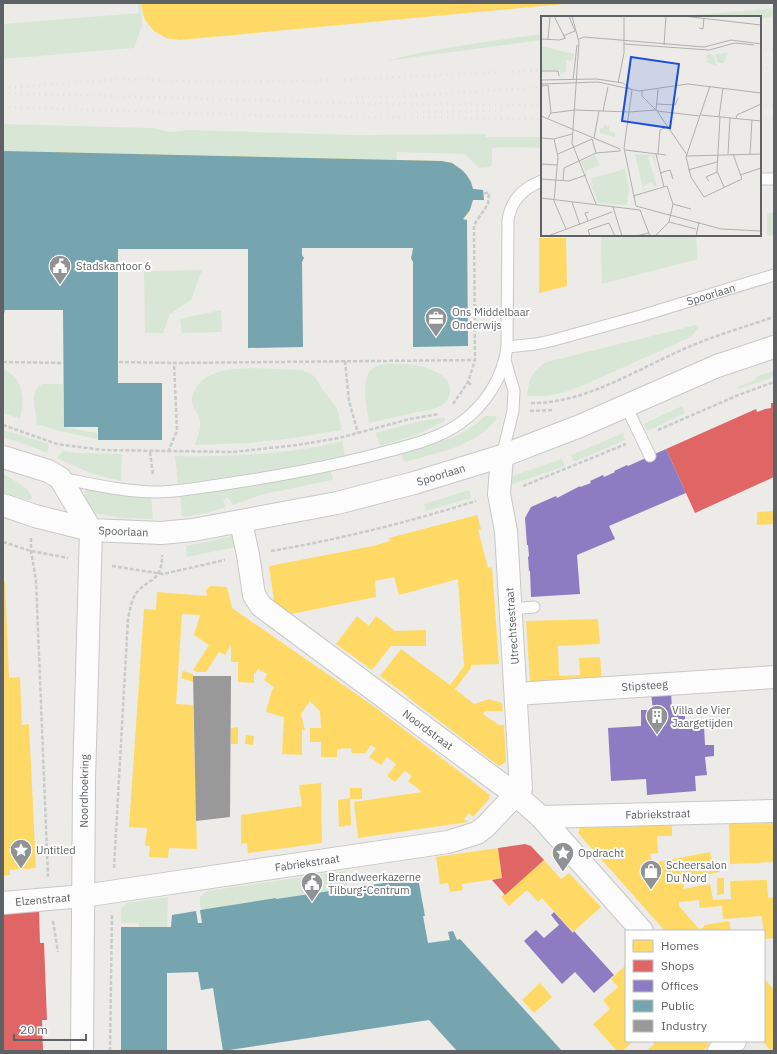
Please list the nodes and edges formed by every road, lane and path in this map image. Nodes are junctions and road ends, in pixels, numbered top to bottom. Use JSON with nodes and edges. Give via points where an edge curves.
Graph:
{"nodes":[{"id":1,"x":761,"y":179,"type":"edge"},
{"id":2,"x":774,"y":179,"type":"edge"},
{"id":3,"x":541,"y":181,"type":"edge"},
{"id":4,"x":484,"y":193,"type":"dead end"},
{"id":5,"x":774,"y":275,"type":"edge"},
{"id":6,"x":774,"y":317,"type":"edge"},
{"id":7,"x":507,"y":347,"type":"junction"},
{"id":8,"x":774,"y":347,"type":"edge"},
{"id":9,"x":476,"y":360,"type":"junction"},
{"id":10,"x":505,"y":360,"type":"junction"},
{"id":11,"x":345,"y":361,"type":"junction"},
{"id":12,"x":3,"y":362,"type":"edge"},
{"id":13,"x":119,"y":362,"type":"dead end"},
{"id":14,"x":63,"y":363,"type":"dead end"},
{"id":15,"x":174,"y":363,"type":"junction"},
{"id":16,"x":468,"y":382,"type":"junction"},
{"id":17,"x":488,"y":396,"type":"junction"},
{"id":18,"x":513,"y":402,"type":"junction"},
{"id":19,"x":626,"y":406,"type":"junction"},
{"id":20,"x":449,"y":408,"type":"dead end"},
{"id":21,"x":3,"y":426,"type":"edge"},
{"id":22,"x":358,"y":432,"type":"dead end"},
{"id":23,"x":150,"y":452,"type":"dead end"},
{"id":24,"x":168,"y":452,"type":"dead end"},
{"id":25,"x":502,"y":456,"type":"junction"},
{"id":26,"x":650,"y":456,"type":"dead end"},
{"id":27,"x":3,"y":457,"type":"edge"},
{"id":28,"x":60,"y":478,"type":"junction"},
{"id":29,"x":3,"y":505,"type":"edge"},
{"id":30,"x":241,"y":522,"type":"junction"},
{"id":31,"x":91,"y":530,"type":"junction"},
{"id":32,"x":3,"y":542,"type":"edge"},
{"id":33,"x":248,"y":555,"type":"junction"},
{"id":34,"x":534,"y":607,"type":"dead end"},
{"id":35,"x":511,"y":609,"type":"junction"},
{"id":36,"x":774,"y":678,"type":"edge"},
{"id":37,"x":516,"y":694,"type":"junction"},
{"id":38,"x":516,"y":795,"type":"junction"},
{"id":39,"x":774,"y":810,"type":"edge"},
{"id":40,"x":541,"y":817,"type":"junction"},
{"id":41,"x":112,"y":892,"type":"junction"},
{"id":42,"x":83,"y":896,"type":"junction"},
{"id":43,"x":50,"y":899,"type":"junction"},
{"id":44,"x":3,"y":903,"type":"edge"},
{"id":45,"x":641,"y":930,"type":"edge"},
{"id":46,"x":58,"y":953,"type":"dead end"},
{"id":47,"x":733,"y":1042,"type":"edge"},
{"id":48,"x":740,"y":1042,"type":"edge"},
{"id":49,"x":82,"y":1051,"type":"edge"},
{"id":50,"x":110,"y":1051,"type":"edge"},
{"id":51,"x":719,"y":1051,"type":"edge"},
{"id":52,"x":747,"y":1051,"type":"edge"}],
"edges":[{"from":1,"to":2,"type":"lane"},
{"from":3,"to":7,"type":"lane","via":[[519,194],[510,210]]},
{"from":4,"to":9,"type":"path","via":[[489,193],[488,204],[474,225]]},
{"from":5,"to":7,"type":"lane","name":"Spoorlaan","via":[[554,340]]},
{"from":6,"to":18,"type":"path","via":[[693,345],[565,400],[545,403]]},
{"from":7,"to":10,"type":"lane"},
{"from":8,"to":19,"type":"street","name":"Spoorlaan","via":[[704,372]]},
{"from":9,"to":11,"type":"path"},
{"from":9,"to":16,"type":"path"},
{"from":10,"to":17,"type":"lane"},
{"from":10,"to":18,"type":"lane","via":[[514,391]]},
{"from":11,"to":15,"type":"path"},
{"from":11,"to":22,"type":"path","via":[[348,401]]},
{"from":12,"to":14,"type":"path"},
{"from":13,"to":15,"type":"path"},
{"from":15,"to":24,"type":"path","via":[[177,431]]},
{"from":16,"to":17,"type":"path","via":[[475,390]]},
{"from":16,"to":20,"type":"path"},
{"from":17,"to":28,"type":"lane","via":[[470,415],[442,434],[366,457],[297,473],[155,492]]},
{"from":18,"to":25,"type":"lane"},
{"from":19,"to":25,"type":"street","name":"Spoorlaan"},
{"from":19,"to":26,"type":"lane"},
{"from":21,"to":23,"type":"path","via":[[58,444],[102,450]]},
{"from":25,"to":30,"type":"street","name":"Spoorlaan","via":[[337,503]]},
{"from":25,"to":35,"type":"street","name":"Utrechtsestraat","via":[[499,494],[506,531]]},
{"from":27,"to":28,"type":"street","via":[[48,471]]},
{"from":28,"to":31,"type":"street"},
{"from":29,"to":31,"type":"street","name":"Spoorlaan"},
{"from":30,"to":31,"type":"street","name":"Spoorlaan","via":[[161,533]]},
{"from":30,"to":33,"type":"street","name":"Noordstraat"},
{"from":31,"to":42,"type":"street","name":"Noordhoekring"},
{"from":32,"to":43,"type":"path","via":[[30,551],[36,580]]},
{"from":33,"to":38,"type":"street","name":"Noordstraat","via":[[254,595],[261,606]]},
{"from":33,"to":41,"type":"path","via":[[159,574],[137,593],[131,603]]},
{"from":34,"to":35,"type":"lane"},
{"from":35,"to":37,"type":"street","name":"Utrechtsestraat"},
{"from":36,"to":37,"type":"street","name":"Stipsteeg"},
{"from":37,"to":38,"type":"street","name":"Utrechtsestraat","via":[[521,789]]},
{"from":38,"to":40,"type":"street","name":"Noordstraat"},
{"from":38,"to":41,"type":"street","name":"Fabriekstraat","via":[[477,833],[448,842]]},
{"from":39,"to":40,"type":"street","name":"Fabriekstraat"},
{"from":40,"to":45,"type":"street","name":"Noordstraat"},
{"from":41,"to":42,"type":"street","name":"Fabriekstraat"},
{"from":41,"to":50,"type":"path"},
{"from":42,"to":43,"type":"street","name":"Elzenstraat"},
{"from":42,"to":49,"type":"street","name":"Noordhoekring"},
{"from":43,"to":44,"type":"street","name":"Elzenstraat"},
{"from":43,"to":46,"type":"path"},
{"from":47,"to":51,"type":"street"},
{"from":48,"to":52,"type":"street"}]}
